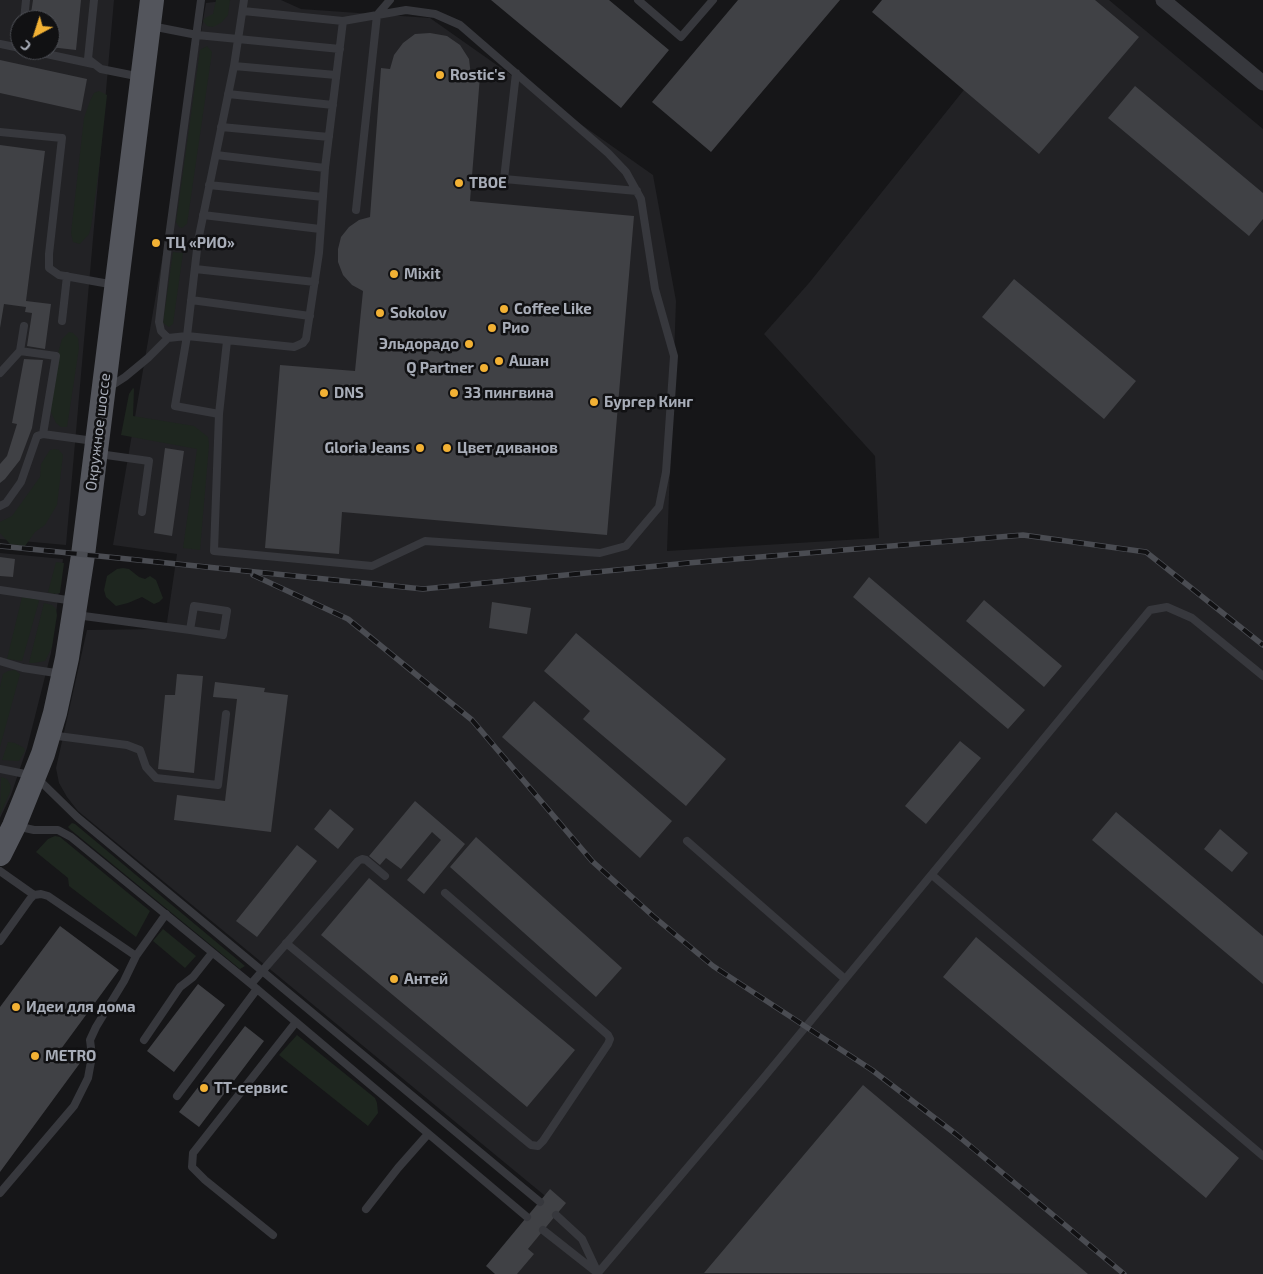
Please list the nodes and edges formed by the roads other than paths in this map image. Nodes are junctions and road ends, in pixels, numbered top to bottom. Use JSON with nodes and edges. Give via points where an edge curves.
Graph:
{"nodes":[{"id":1,"x":94,"y":0,"type":"edge"},
{"id":2,"x":152,"y":0,"type":"edge"},
{"id":3,"x":201,"y":0,"type":"edge"},
{"id":4,"x":244,"y":0,"type":"edge"},
{"id":5,"x":390,"y":0,"type":"edge"},
{"id":6,"x":638,"y":0,"type":"edge"},
{"id":7,"x":713,"y":0,"type":"edge"},
{"id":8,"x":1163,"y":0,"type":"edge"},
{"id":9,"x":243,"y":11,"type":"junction"},
{"id":10,"x":377,"y":15,"type":"junction"},
{"id":11,"x":343,"y":21,"type":"junction"},
{"id":12,"x":150,"y":26,"type":"junction"},
{"id":13,"x":197,"y":35,"type":"junction"},
{"id":14,"x":238,"y":38,"type":"junction"},
{"id":15,"x":340,"y":49,"type":"junction"},
{"id":16,"x":60,"y":57,"type":"edge"},
{"id":17,"x":93,"y":64,"type":"junction"},
{"id":18,"x":234,"y":66,"type":"junction"},
{"id":19,"x":516,"y":73,"type":"junction"},
{"id":20,"x":336,"y":75,"type":"junction"},
{"id":21,"x":143,"y":77,"type":"junction"},
{"id":22,"x":1263,"y":83,"type":"edge"},
{"id":23,"x":228,"y":94,"type":"junction"},
{"id":24,"x":333,"y":105,"type":"junction"},
{"id":25,"x":221,"y":126,"type":"junction"},
{"id":26,"x":0,"y":132,"type":"edge"},
{"id":27,"x":329,"y":137,"type":"junction"},
{"id":28,"x":216,"y":155,"type":"junction"},
{"id":29,"x":325,"y":168,"type":"junction"},
{"id":30,"x":210,"y":185,"type":"junction"},
{"id":31,"x":637,"y":191,"type":"junction"},
{"id":32,"x":323,"y":197,"type":"junction"},
{"id":33,"x":356,"y":210,"type":"dead end"},
{"id":34,"x":203,"y":215,"type":"junction"},
{"id":35,"x":320,"y":228,"type":"junction"},
{"id":36,"x":195,"y":269,"type":"junction"},
{"id":37,"x":67,"y":276,"type":"junction"},
{"id":38,"x":315,"y":282,"type":"junction"},
{"id":39,"x":116,"y":286,"type":"junction"},
{"id":40,"x":191,"y":300,"type":"junction"},
{"id":41,"x":310,"y":316,"type":"junction"},
{"id":42,"x":62,"y":321,"type":"dead end"},
{"id":43,"x":24,"y":326,"type":"dead end"},
{"id":44,"x":186,"y":336,"type":"junction"},
{"id":45,"x":168,"y":338,"type":"junction"},
{"id":46,"x":227,"y":340,"type":"junction"},
{"id":47,"x":20,"y":352,"type":"junction"},
{"id":48,"x":0,"y":373,"type":"edge"},
{"id":49,"x":103,"y":391,"type":"junction"},
{"id":50,"x":219,"y":414,"type":"junction"},
{"id":51,"x":43,"y":434,"type":"junction"},
{"id":52,"x":96,"y":447,"type":"junction"},
{"id":53,"x":0,"y":506,"type":"edge"},
{"id":54,"x":142,"y":512,"type":"dead end"},
{"id":55,"x":0,"y":590,"type":"edge"},
{"id":56,"x":75,"y":608,"type":"junction"},
{"id":57,"x":190,"y":630,"type":"junction"},
{"id":58,"x":0,"y":661,"type":"edge"},
{"id":59,"x":64,"y":674,"type":"junction"},
{"id":60,"x":1263,"y":676,"type":"edge"},
{"id":61,"x":226,"y":714,"type":"dead end"},
{"id":62,"x":48,"y":735,"type":"junction"},
{"id":63,"x":0,"y":769,"type":"edge"},
{"id":64,"x":36,"y":776,"type":"junction"},
{"id":65,"x":14,"y":826,"type":"junction"},
{"id":66,"x":687,"y":841,"type":"dead end"},
{"id":67,"x":0,"y":854,"type":"edge"},
{"id":68,"x":0,"y":871,"type":"edge"},
{"id":69,"x":932,"y":875,"type":"junction"},
{"id":70,"x":385,"y":876,"type":"dead end"},
{"id":71,"x":444,"y":893,"type":"dead end"},
{"id":72,"x":34,"y":895,"type":"junction"},
{"id":73,"x":166,"y":914,"type":"junction"},
{"id":74,"x":0,"y":941,"type":"edge"},
{"id":75,"x":286,"y":943,"type":"junction"},
{"id":76,"x":212,"y":953,"type":"junction"},
{"id":77,"x":136,"y":956,"type":"junction"},
{"id":78,"x":262,"y":970,"type":"junction"},
{"id":79,"x":845,"y":979,"type":"junction"},
{"id":80,"x":254,"y":987,"type":"junction"},
{"id":81,"x":296,"y":1022,"type":"junction"},
{"id":82,"x":144,"y":1040,"type":"dead end"},
{"id":83,"x":177,"y":1096,"type":"dead end"},
{"id":84,"x":428,"y":1134,"type":"junction"},
{"id":85,"x":1263,"y":1156,"type":"edge"},
{"id":86,"x":0,"y":1193,"type":"edge"},
{"id":87,"x":540,"y":1202,"type":"dead end"},
{"id":88,"x":366,"y":1209,"type":"dead end"},
{"id":89,"x":556,"y":1215,"type":"dead end"},
{"id":90,"x":527,"y":1217,"type":"dead end"},
{"id":91,"x":543,"y":1230,"type":"dead end"},
{"id":92,"x":273,"y":1235,"type":"dead end"},
{"id":93,"x":598,"y":1274,"type":"edge"}],
"edges":[{"from":1,"to":17,"type":"lane","via":[[88,59]]},
{"from":2,"to":12,"type":"main road","name":"Окружное шоссе"},
{"from":3,"to":13,"type":"lane"},
{"from":4,"to":9,"type":"lane"},
{"from":5,"to":10,"type":"lane"},
{"from":6,"to":7,"type":"lane","via":[[681,37]]},
{"from":8,"to":22,"type":"street"},
{"from":9,"to":11,"type":"lane"},
{"from":9,"to":14,"type":"lane"},
{"from":10,"to":11,"type":"lane"},
{"from":10,"to":19,"type":"lane","via":[[406,10],[435,14],[460,25]]},
{"from":10,"to":33,"type":"lane"},
{"from":11,"to":15,"type":"lane"},
{"from":12,"to":13,"type":"lane"},
{"from":12,"to":21,"type":"main road","name":"Окружное шоссе"},
{"from":13,"to":14,"type":"lane"},
{"from":13,"to":45,"type":"lane","via":[[159,322],[161,331]]},
{"from":14,"to":15,"type":"lane"},
{"from":14,"to":18,"type":"lane"},
{"from":15,"to":20,"type":"lane"},
{"from":16,"to":17,"type":"lane"},
{"from":17,"to":21,"type":"lane","via":[[101,69]]},
{"from":18,"to":20,"type":"lane"},
{"from":18,"to":23,"type":"lane"},
{"from":19,"to":31,"type":"lane","via":[[608,153],[626,172]]},
{"from":19,"to":31,"type":"lane","via":[[504,179]]},
{"from":20,"to":24,"type":"lane"},
{"from":21,"to":39,"type":"main road","name":"Окружное шоссе"},
{"from":23,"to":24,"type":"lane"},
{"from":23,"to":25,"type":"lane"},
{"from":24,"to":27,"type":"lane"},
{"from":25,"to":27,"type":"lane"},
{"from":25,"to":28,"type":"lane"},
{"from":26,"to":37,"type":"lane","via":[[62,138],[49,268]]},
{"from":27,"to":29,"type":"lane"},
{"from":28,"to":29,"type":"lane"},
{"from":28,"to":30,"type":"lane"},
{"from":29,"to":32,"type":"lane"},
{"from":30,"to":32,"type":"lane"},
{"from":30,"to":34,"type":"lane"},
{"from":31,"to":50,"type":"lane","via":[[655,289],[674,356],[666,472],[659,507],[626,546],[600,553],[425,541],[372,566],[214,551]]},
{"from":32,"to":35,"type":"lane"},
{"from":34,"to":35,"type":"lane"},
{"from":34,"to":36,"type":"lane"},
{"from":35,"to":38,"type":"lane"},
{"from":36,"to":38,"type":"lane"},
{"from":36,"to":40,"type":"lane"},
{"from":37,"to":39,"type":"lane"},
{"from":37,"to":42,"type":"lane"},
{"from":38,"to":41,"type":"lane"},
{"from":39,"to":49,"type":"main road","name":"Окружное шоссе"},
{"from":40,"to":41,"type":"lane"},
{"from":40,"to":44,"type":"lane"},
{"from":41,"to":46,"type":"lane","via":[[306,339],[299,346]]},
{"from":43,"to":47,"type":"lane"},
{"from":44,"to":45,"type":"lane"},
{"from":44,"to":46,"type":"lane"},
{"from":44,"to":50,"type":"lane","via":[[176,406]]},
{"from":45,"to":49,"type":"lane","via":[[125,377]]},
{"from":46,"to":50,"type":"lane"},
{"from":47,"to":48,"type":"lane"},
{"from":47,"to":51,"type":"lane","via":[[56,356]]},
{"from":49,"to":52,"type":"main road","name":"Окружное шоссе"},
{"from":51,"to":52,"type":"lane"},
{"from":51,"to":53,"type":"lane","via":[[34,442],[21,482],[6,503]]},
{"from":52,"to":54,"type":"lane","via":[[149,461]]},
{"from":52,"to":56,"type":"main road","name":"Окружное шоссе"},
{"from":55,"to":56,"type":"lane"},
{"from":56,"to":57,"type":"lane"},
{"from":56,"to":59,"type":"main road","name":"Окружное шоссе"},
{"from":57,"to":57,"type":"lane","via":[[223,634],[226,611],[194,606]]},
{"from":58,"to":59,"type":"lane"},
{"from":59,"to":62,"type":"main road","name":"Окружное шоссе"},
{"from":60,"to":69,"type":"lane","via":[[1192,618],[1167,607],[1150,610]]},
{"from":61,"to":62,"type":"lane","via":[[218,785],[156,778],[146,767],[140,750],[127,745]]},
{"from":62,"to":64,"type":"main road","name":"Окружное шоссе"},
{"from":63,"to":64,"type":"lane"},
{"from":64,"to":65,"type":"main road","name":"Окружное шоссе"},
{"from":64,"to":78,"type":"lane","via":[[77,817]]},
{"from":65,"to":67,"type":"main road","name":"Окружное шоссе"},
{"from":65,"to":73,"type":"lane","via":[[58,830],[71,836]]},
{"from":66,"to":79,"type":"lane"},
{"from":68,"to":72,"type":"lane"},
{"from":69,"to":79,"type":"lane"},
{"from":69,"to":85,"type":"lane"},
{"from":70,"to":75,"type":"lane","via":[[366,860],[358,861]]},
{"from":71,"to":75,"type":"lane","via":[[610,1039],[538,1146],[531,1145]]},
{"from":72,"to":74,"type":"lane"},
{"from":72,"to":77,"type":"lane","via":[[48,896]]},
{"from":73,"to":76,"type":"lane"},
{"from":73,"to":77,"type":"lane"},
{"from":75,"to":78,"type":"lane"},
{"from":76,"to":80,"type":"lane"},
{"from":76,"to":82,"type":"lane","via":[[193,977],[180,987]]},
{"from":77,"to":86,"type":"lane","via":[[90,1040],[92,1056],[88,1078],[74,1106]]},
{"from":78,"to":80,"type":"lane"},
{"from":78,"to":87,"type":"lane"},
{"from":79,"to":93,"type":"lane"},
{"from":80,"to":81,"type":"lane"},
{"from":80,"to":83,"type":"lane"},
{"from":81,"to":84,"type":"lane"},
{"from":81,"to":92,"type":"lane","via":[[193,1153],[192,1167]]},
{"from":84,"to":88,"type":"lane"},
{"from":84,"to":90,"type":"lane"},
{"from":89,"to":93,"type":"lane","via":[[582,1239]]},
{"from":91,"to":93,"type":"lane"}]}
